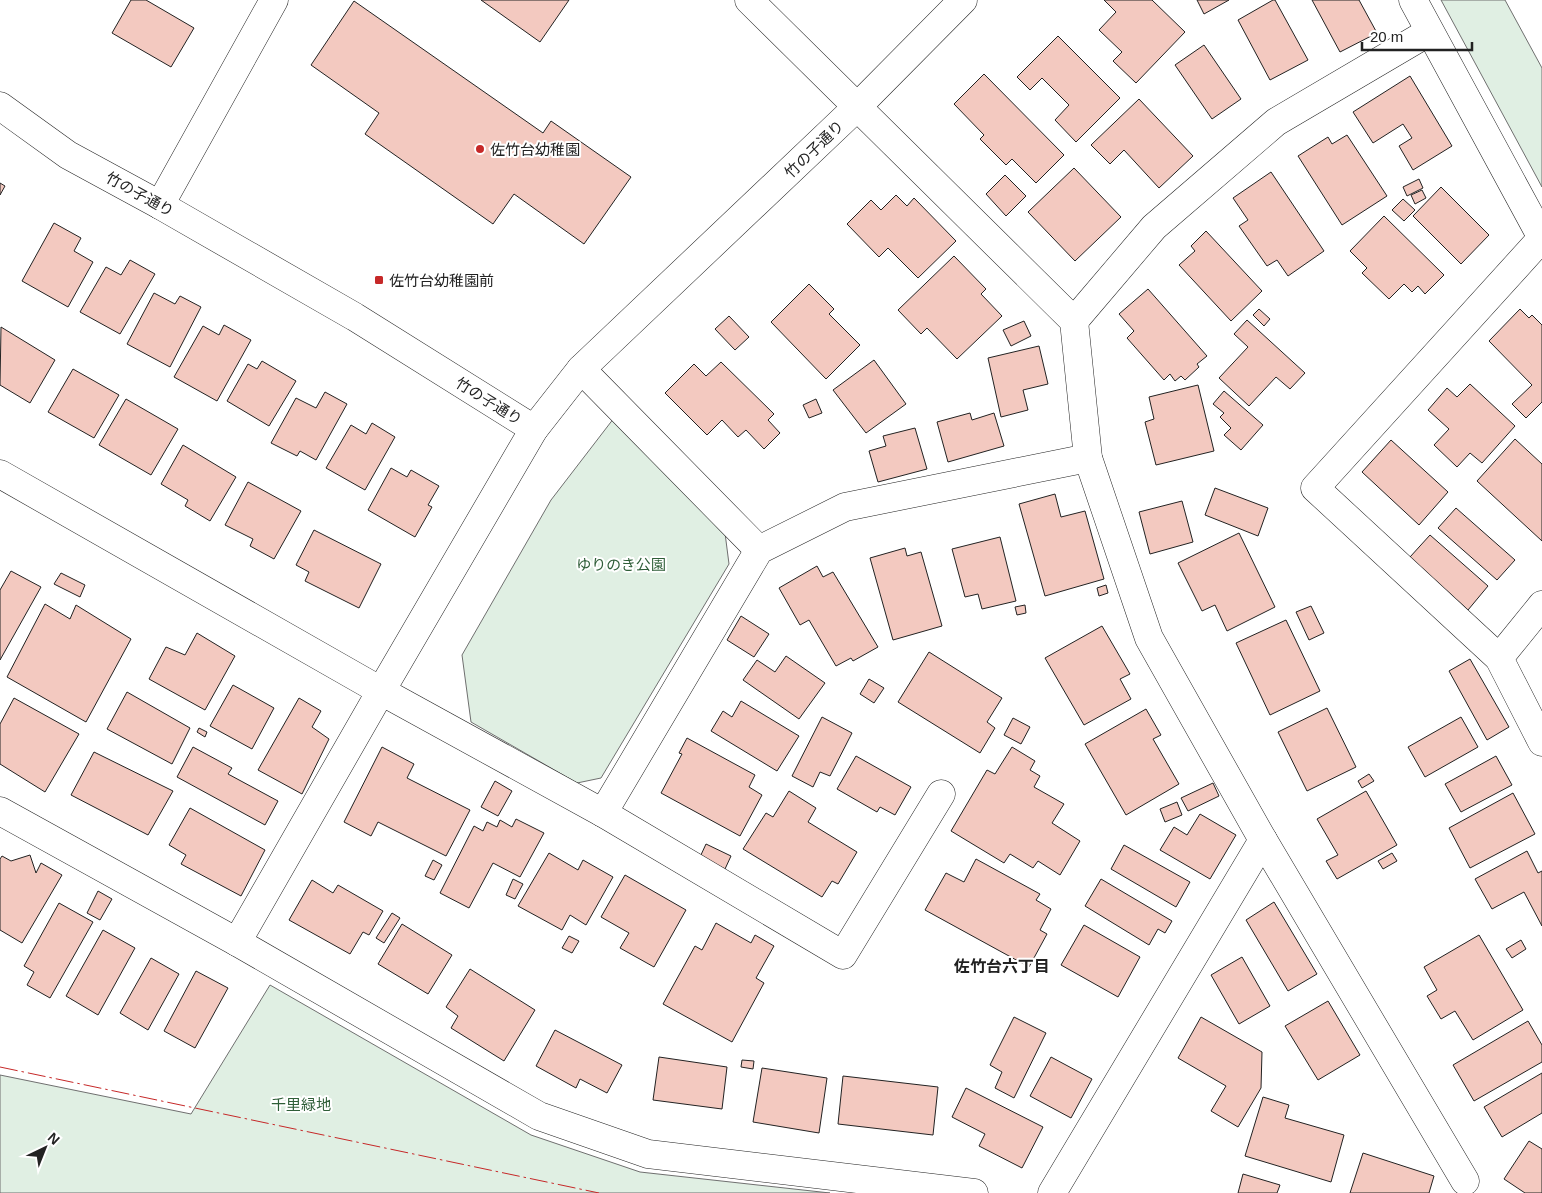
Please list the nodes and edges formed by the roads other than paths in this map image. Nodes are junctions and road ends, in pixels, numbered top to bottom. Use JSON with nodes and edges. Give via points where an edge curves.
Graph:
{"nodes":[{"id":1,"x":274,"y":0,"type":"edge"},
{"id":2,"x":749,"y":0,"type":"edge"},
{"id":3,"x":963,"y":0,"type":"edge"},
{"id":4,"x":1412,"y":0,"type":"edge"},
{"id":5,"x":1429,"y":32,"type":"junction"},
{"id":6,"x":0,"y":106,"type":"edge"},
{"id":7,"x":857,"y":107,"type":"junction"},
{"id":8,"x":160,"y":205,"type":"junction"},
{"id":9,"x":1542,"y":238,"type":"edge"},
{"id":10,"x":1074,"y":321,"type":"junction"},
{"id":11,"x":581,"y":369,"type":"junction"},
{"id":12,"x":534,"y":429,"type":"junction"},
{"id":13,"x":1088,"y":458,"type":"junction"},
{"id":14,"x":0,"y":474,"type":"edge"},
{"id":15,"x":759,"y":550,"type":"junction"},
{"id":16,"x":1542,"y":605,"type":"edge"},
{"id":17,"x":1499,"y":658,"type":"junction"},
{"id":18,"x":381,"y":691,"type":"junction"},
{"id":19,"x":1542,"y":742,"type":"edge"},
{"id":20,"x":941,"y":794,"type":"dead end"},
{"id":21,"x":0,"y":811,"type":"edge"},
{"id":22,"x":603,"y":814,"type":"junction"},
{"id":23,"x":1263,"y":840,"type":"junction"},
{"id":24,"x":237,"y":942,"type":"junction"},
{"id":25,"x":1466,"y":1181,"type":"dead end"},
{"id":26,"x":974,"y":1193,"type":"edge"},
{"id":27,"x":1052,"y":1193,"type":"edge"}],
"edges":[{"from":1,"to":8,"type":"street"},
{"from":2,"to":7,"type":"street"},
{"from":3,"to":7,"type":"street","name":"竹の子通り"},
{"from":4,"to":5,"type":"street"},
{"from":5,"to":9,"type":"street"},
{"from":5,"to":10,"type":"street","via":[[1276,122],[1154,227]]},
{"from":6,"to":8,"type":"street","name":"竹の子通り","via":[[68,155]]},
{"from":7,"to":10,"type":"street"},
{"from":7,"to":11,"type":"street","name":"竹の子通り"},
{"from":8,"to":12,"type":"street","name":"竹の子通り","via":[[355,317]]},
{"from":9,"to":17,"type":"street","via":[[1315,488]]},
{"from":10,"to":13,"type":"street"},
{"from":11,"to":12,"type":"street","name":"竹の子通り"},
{"from":11,"to":15,"type":"street"},
{"from":12,"to":18,"type":"street"},
{"from":13,"to":15,"type":"street","via":[[845,507]]},
{"from":13,"to":23,"type":"street","via":[[1149,638]]},
{"from":14,"to":18,"type":"street"},
{"from":15,"to":22,"type":"street"},
{"from":16,"to":17,"type":"street"},
{"from":17,"to":19,"type":"street"},
{"from":18,"to":22,"type":"street"},
{"from":18,"to":24,"type":"street"},
{"from":20,"to":22,"type":"street","via":[[842,955]]},
{"from":21,"to":24,"type":"street"},
{"from":23,"to":25,"type":"street"},
{"from":23,"to":27,"type":"street"},
{"from":24,"to":26,"type":"street","via":[[539,1116],[648,1154]]}]}
